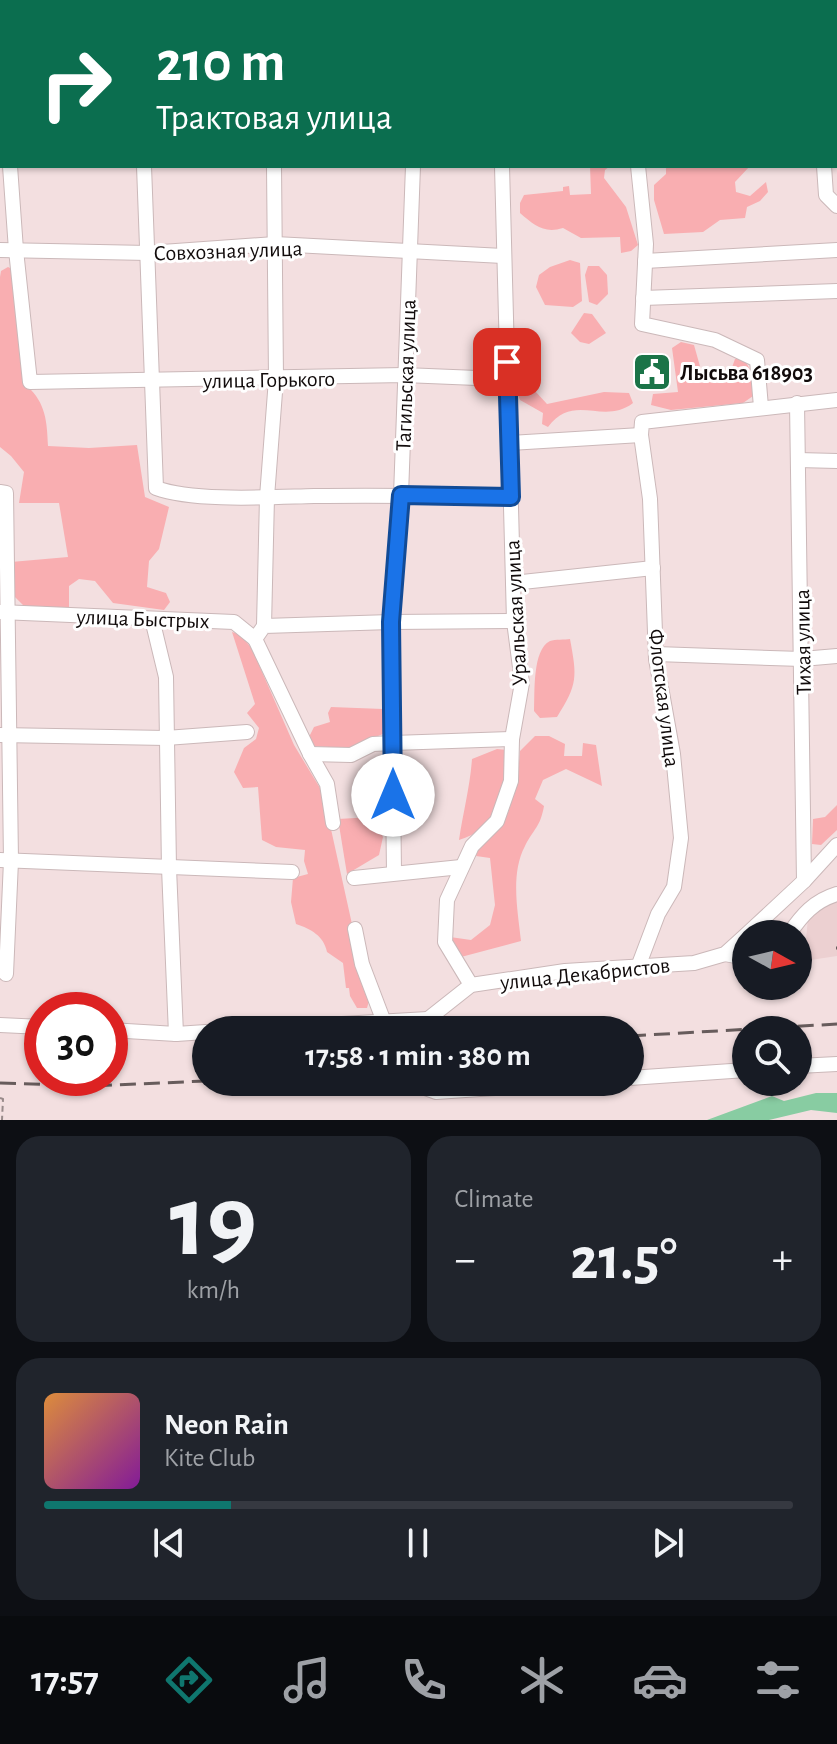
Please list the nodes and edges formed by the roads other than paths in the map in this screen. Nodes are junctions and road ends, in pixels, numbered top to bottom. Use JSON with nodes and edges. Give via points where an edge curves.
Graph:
{"nodes":[{"id":1,"x":10,"y":168,"type":"edge"},
{"id":2,"x":144,"y":168,"type":"edge"},
{"id":3,"x":274,"y":168,"type":"edge"},
{"id":4,"x":413,"y":168,"type":"edge"},
{"id":5,"x":502,"y":168,"type":"edge"},
{"id":6,"x":638,"y":168,"type":"edge"},
{"id":7,"x":824,"y":168,"type":"edge"},
{"id":8,"x":837,"y":206,"type":"edge"},
{"id":9,"x":275,"y":244,"type":"junction"},
{"id":10,"x":0,"y":250,"type":"edge"},
{"id":11,"x":16,"y":250,"type":"junction"},
{"id":12,"x":837,"y":250,"type":"edge"},
{"id":13,"x":148,"y":253,"type":"junction"},
{"id":14,"x":410,"y":253,"type":"junction"},
{"id":15,"x":503,"y":256,"type":"junction"},
{"id":16,"x":645,"y":261,"type":"junction"},
{"id":17,"x":837,"y":291,"type":"edge"},
{"id":18,"x":643,"y":298,"type":"junction"},
{"id":19,"x":404,"y":375,"type":"junction"},
{"id":20,"x":276,"y":379,"type":"junction"},
{"id":21,"x":152,"y":381,"type":"junction"},
{"id":22,"x":507,"y":388,"type":"junction"},
{"id":23,"x":837,"y":400,"type":"edge"},
{"id":24,"x":797,"y":403,"type":"junction"},
{"id":25,"x":761,"y":407,"type":"junction"},
{"id":26,"x":641,"y":428,"type":"junction"},
{"id":27,"x":510,"y":443,"type":"junction"},
{"id":28,"x":798,"y":460,"type":"junction"},
{"id":29,"x":837,"y":461,"type":"edge"},
{"id":30,"x":3,"y":492,"type":"edge"},
{"id":31,"x":401,"y":495,"type":"junction"},
{"id":32,"x":267,"y":497,"type":"junction"},
{"id":33,"x":511,"y":497,"type":"junction"},
{"id":34,"x":653,"y":568,"type":"junction"},
{"id":35,"x":513,"y":583,"type":"junction"},
{"id":36,"x":3,"y":612,"type":"edge"},
{"id":37,"x":152,"y":619,"type":"junction"},
{"id":38,"x":514,"y":621,"type":"junction"},
{"id":39,"x":391,"y":622,"type":"junction"},
{"id":40,"x":260,"y":632,"type":"junction"},
{"id":41,"x":656,"y":654,"type":"junction"},
{"id":42,"x":837,"y":656,"type":"edge"},
{"id":43,"x":802,"y":659,"type":"junction"},
{"id":44,"x":247,"y":732,"type":"dead end"},
{"id":45,"x":4,"y":735,"type":"edge"},
{"id":46,"x":166,"y":738,"type":"junction"},
{"id":47,"x":512,"y":739,"type":"junction"},
{"id":48,"x":393,"y":743,"type":"junction"},
{"id":49,"x":310,"y":754,"type":"junction"},
{"id":50,"x":333,"y":823,"type":"dead end"},
{"id":51,"x":837,"y":845,"type":"edge"},
{"id":52,"x":6,"y":860,"type":"edge"},
{"id":53,"x":461,"y":867,"type":"junction"},
{"id":54,"x":169,"y":868,"type":"junction"},
{"id":55,"x":292,"y":872,"type":"dead end"},
{"id":56,"x":394,"y":872,"type":"junction"},
{"id":57,"x":354,"y":878,"type":"dead end"},
{"id":58,"x":804,"y":881,"type":"junction"},
{"id":59,"x":837,"y":894,"type":"edge"},
{"id":60,"x":761,"y":920,"type":"edge"},
{"id":61,"x":800,"y":920,"type":"edge"},
{"id":62,"x":355,"y":929,"type":"dead end"},
{"id":63,"x":4,"y":946,"type":"edge"},
{"id":64,"x":732,"y":947,"type":"edge"},
{"id":65,"x":725,"y":954,"type":"junction"},
{"id":66,"x":732,"y":955,"type":"edge"},
{"id":67,"x":638,"y":967,"type":"junction"},
{"id":68,"x":6,"y":974,"type":"dead end"},
{"id":69,"x":471,"y":985,"type":"junction"},
{"id":70,"x":382,"y":1016,"type":"edge"},
{"id":71,"x":434,"y":1016,"type":"edge"},
{"id":72,"x":0,"y":1025,"type":"edge"},
{"id":73,"x":24,"y":1026,"type":"edge"},
{"id":74,"x":128,"y":1031,"type":"edge"},
{"id":75,"x":192,"y":1033,"type":"edge"},
{"id":76,"x":176,"y":1034,"type":"junction"},
{"id":77,"x":837,"y":1064,"type":"edge"},
{"id":78,"x":812,"y":1065,"type":"edge"},
{"id":79,"x":732,"y":1071,"type":"edge"},
{"id":80,"x":644,"y":1077,"type":"edge"}],
"edges":[{"from":1,"to":11,"type":"street"},
{"from":2,"to":13,"type":"street"},
{"from":3,"to":9,"type":"street"},
{"from":4,"to":14,"type":"street","name":"Тагильская улица"},
{"from":5,"to":15,"type":"street","name":"Уральская улица"},
{"from":6,"to":16,"type":"street"},
{"from":7,"to":8,"type":"street","via":[[826,195]]},
{"from":9,"to":13,"type":"street","name":"Совхозная улица"},
{"from":9,"to":14,"type":"street","name":"Совхозная улица"},
{"from":9,"to":20,"type":"street"},
{"from":10,"to":11,"type":"street","name":"Совхозная улица"},
{"from":11,"to":13,"type":"street","name":"Совхозная улица"},
{"from":11,"to":21,"type":"street","name":"улица Горького","via":[[30,382]]},
{"from":12,"to":16,"type":"street"},
{"from":13,"to":21,"type":"street"},
{"from":14,"to":15,"type":"street","name":"Совхозная улица"},
{"from":14,"to":19,"type":"street","name":"Тагильская улица"},
{"from":15,"to":22,"type":"street","name":"Уральская улица"},
{"from":16,"to":18,"type":"street"},
{"from":17,"to":18,"type":"street"},
{"from":18,"to":25,"type":"street","via":[[642,324],[715,340],[757,360]]},
{"from":19,"to":20,"type":"street","name":"улица Горького"},
{"from":19,"to":22,"type":"street","name":"улица Горького","via":[[477,378]]},
{"from":19,"to":31,"type":"street","name":"Тагильская улица"},
{"from":20,"to":21,"type":"street","name":"улица Горького"},
{"from":20,"to":32,"type":"street"},
{"from":21,"to":32,"type":"street","via":[[156,488]]},
{"from":22,"to":27,"type":"street","name":"Уральская улица"},
{"from":23,"to":24,"type":"street"},
{"from":24,"to":25,"type":"street"},
{"from":24,"to":28,"type":"street","name":"Тихая улица"},
{"from":25,"to":26,"type":"street"},
{"from":26,"to":27,"type":"street"},
{"from":26,"to":34,"type":"street","name":"Флотская улица"},
{"from":27,"to":33,"type":"street","name":"Уральская улица"},
{"from":28,"to":29,"type":"street"},
{"from":28,"to":43,"type":"street","name":"Тихая улица"},
{"from":30,"to":36,"type":"street"},
{"from":31,"to":32,"type":"street"},
{"from":31,"to":33,"type":"street"},
{"from":31,"to":39,"type":"street","name":"Тагильская улица"},
{"from":32,"to":40,"type":"street"},
{"from":33,"to":35,"type":"street","name":"Уральская улица"},
{"from":34,"to":35,"type":"street"},
{"from":34,"to":41,"type":"street","name":"Флотская улица"},
{"from":35,"to":38,"type":"street","name":"Уральская улица"},
{"from":36,"to":37,"type":"street","name":"улица Быстрых"},
{"from":36,"to":45,"type":"street"},
{"from":37,"to":40,"type":"street","name":"улица Быстрых","via":[[234,622]]},
{"from":37,"to":46,"type":"street","via":[[166,677]]},
{"from":38,"to":39,"type":"street","name":"улица Быстрых"},
{"from":38,"to":47,"type":"street","name":"Уральская улица","via":[[522,683]]},
{"from":39,"to":40,"type":"street","name":"улица Быстрых"},
{"from":39,"to":48,"type":"street","name":"Тагильская улица"},
{"from":40,"to":49,"type":"street"},
{"from":41,"to":43,"type":"street"},
{"from":41,"to":67,"type":"street","name":"Флотская улица","via":[[681,838],[674,887]]},
{"from":42,"to":43,"type":"street"},
{"from":43,"to":58,"type":"street","name":"Тихая улица"},
{"from":44,"to":46,"type":"street"},
{"from":45,"to":46,"type":"street"},
{"from":45,"to":52,"type":"street"},
{"from":46,"to":54,"type":"street"},
{"from":47,"to":48,"type":"street"},
{"from":47,"to":53,"type":"street","name":"Уральская улица","via":[[511,781],[497,821],[472,846]]},
{"from":48,"to":49,"type":"street","via":[[373,744],[351,755]]},
{"from":48,"to":56,"type":"street","name":"Тагильская улица"},
{"from":49,"to":50,"type":"street","via":[[327,784]]},
{"from":51,"to":58,"type":"street","name":"улица Декабристов"},
{"from":52,"to":54,"type":"street"},
{"from":52,"to":63,"type":"street"},
{"from":53,"to":56,"type":"street"},
{"from":53,"to":69,"type":"street","name":"Уральская улица","via":[[447,900],[445,942]]},
{"from":54,"to":55,"type":"street"},
{"from":54,"to":76,"type":"street"},
{"from":56,"to":57,"type":"street"},
{"from":58,"to":60,"type":"street","name":"улица Декабристов"},
{"from":59,"to":61,"type":"street","via":[[819,901]]},
{"from":62,"to":70,"type":"street"},
{"from":63,"to":68,"type":"street"},
{"from":64,"to":65,"type":"street","name":"улица Декабристов"},
{"from":65,"to":66,"type":"street"},
{"from":65,"to":67,"type":"street","name":"улица Декабристов","via":[[694,963]]},
{"from":67,"to":69,"type":"street","name":"улица Декабристов"},
{"from":69,"to":71,"type":"street","name":"улица Декабристов"},
{"from":72,"to":73,"type":"street"},
{"from":74,"to":76,"type":"street"},
{"from":75,"to":76,"type":"street"},
{"from":77,"to":78,"type":"street"},
{"from":79,"to":80,"type":"street"}]}
